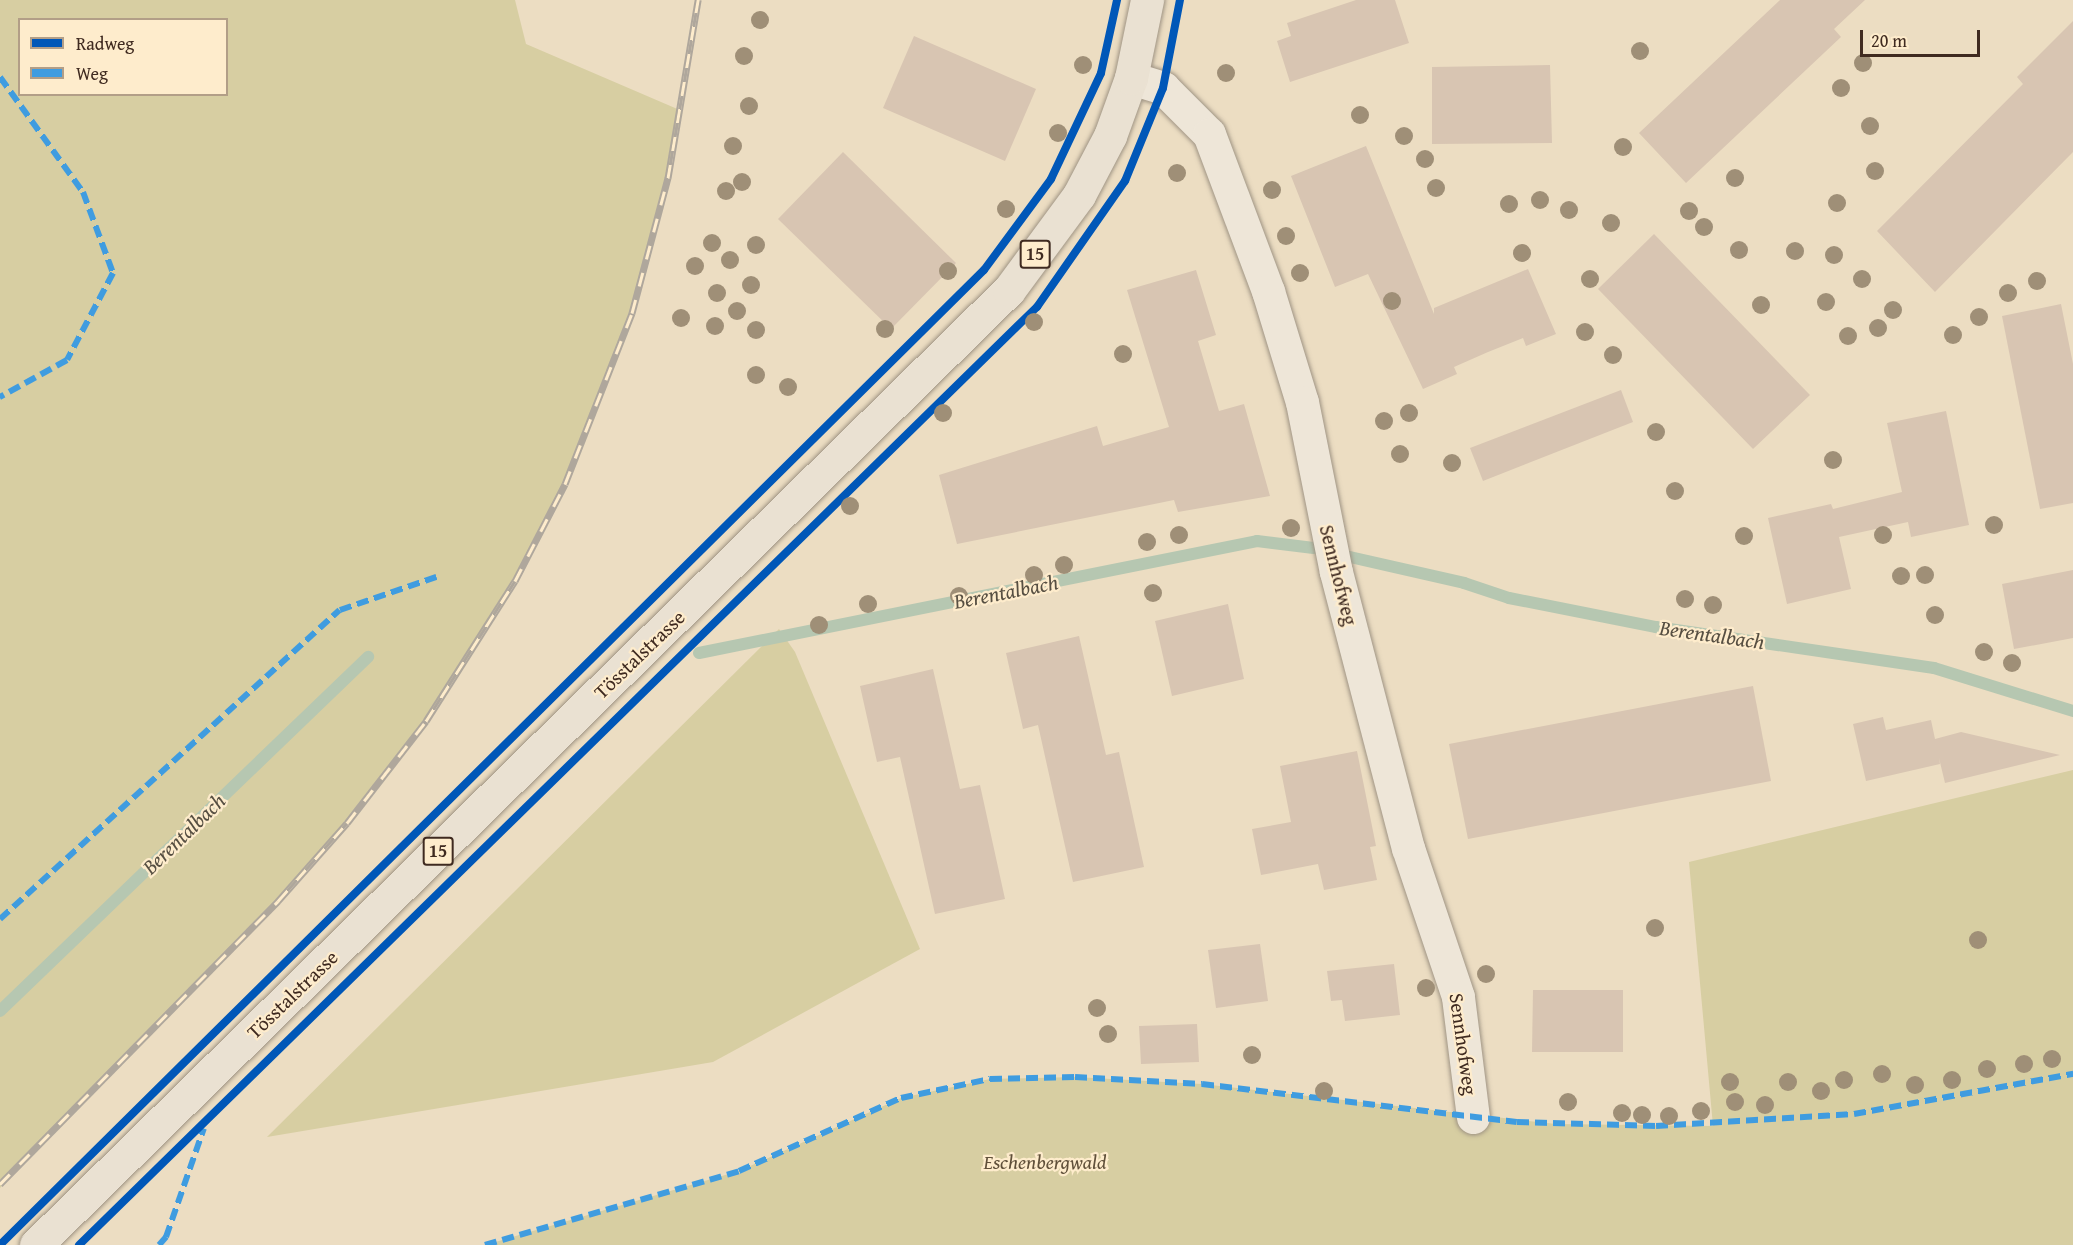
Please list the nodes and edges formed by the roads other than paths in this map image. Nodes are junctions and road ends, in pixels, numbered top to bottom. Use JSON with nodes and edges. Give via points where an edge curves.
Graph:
{"nodes":[{"id":1,"x":1147,"y":0,"type":"edge"},
{"id":2,"x":1131,"y":78,"type":"junction"},
{"id":3,"x":1473,"y":1117,"type":"dead end"},
{"id":4,"x":36,"y":1245,"type":"edge"}],
"edges":[{"from":1,"to":2,"type":"main road","name":"Tösstalstrasse","number":"15"},
{"from":2,"to":3,"type":"street","name":"Sennhofweg","via":[[1163,88],[1209,134],[1268,291],[1302,402],[1336,572],[1408,848],[1458,997]]},
{"from":2,"to":4,"type":"main road","name":"Tösstalstrasse","number":"15","via":[[1110,136],[1079,195],[1009,290]]}]}
